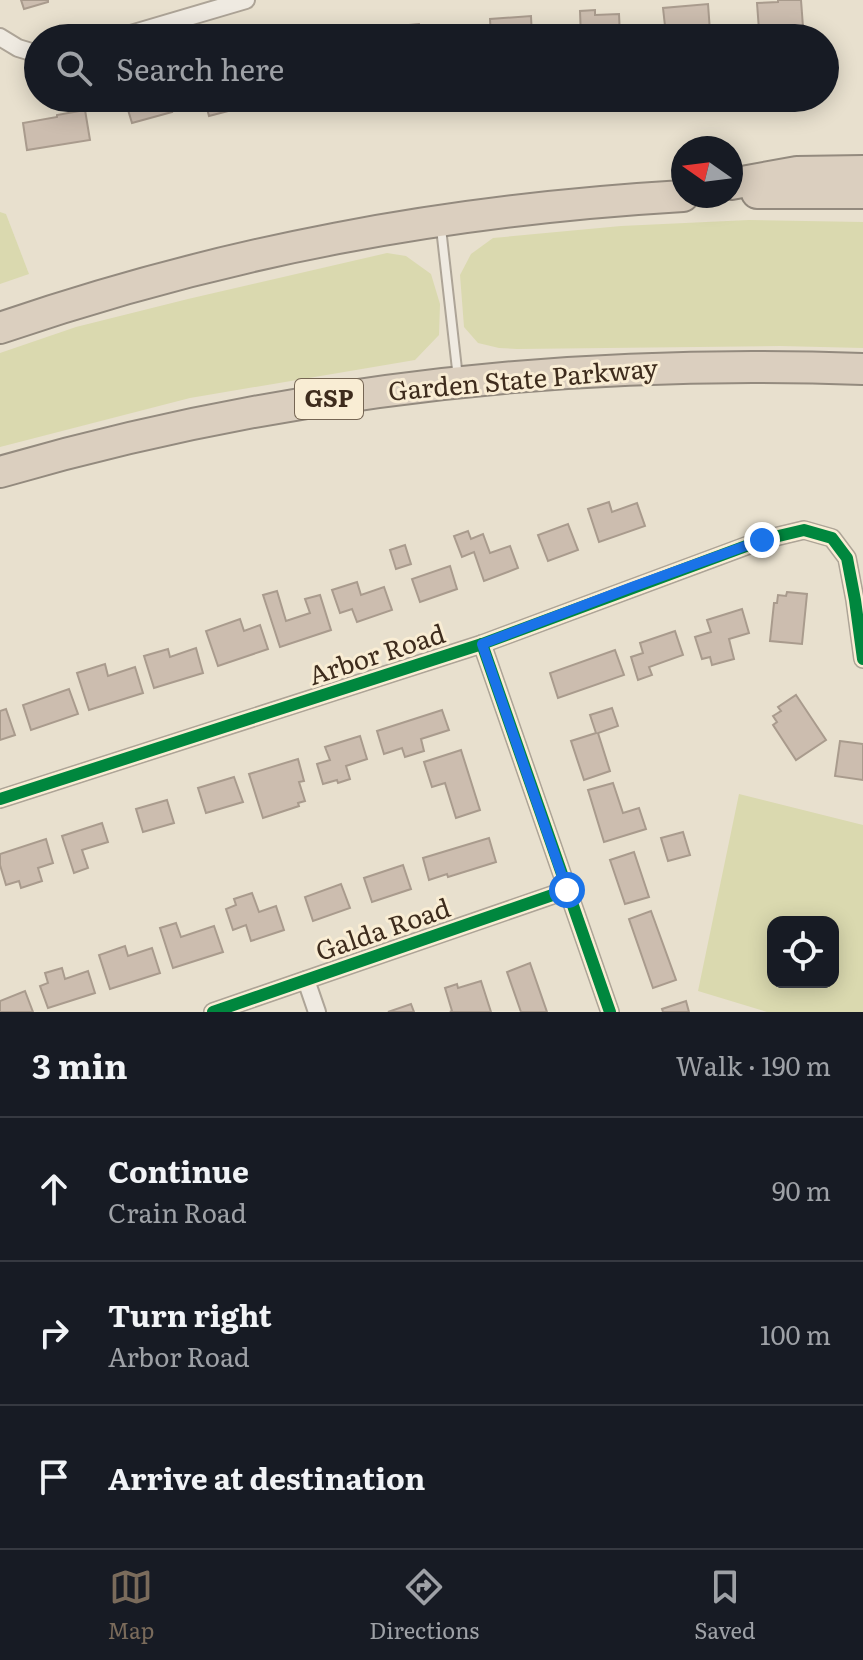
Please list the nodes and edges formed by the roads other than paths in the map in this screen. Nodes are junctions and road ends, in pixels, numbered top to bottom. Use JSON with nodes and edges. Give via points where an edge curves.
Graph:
{"nodes":[{"id":1,"x":246,"y":0,"type":"edge"},
{"id":2,"x":165,"y":24,"type":"edge"},
{"id":3,"x":0,"y":37,"type":"edge"},
{"id":4,"x":24,"y":50,"type":"edge"},
{"id":5,"x":863,"y":171,"type":"edge"},
{"id":6,"x":743,"y":182,"type":"edge"},
{"id":7,"x":743,"y":193,"type":"edge"},
{"id":8,"x":863,"y":193,"type":"edge"},
{"id":9,"x":671,"y":196,"type":"edge"},
{"id":10,"x":440,"y":220,"type":"junction"},
{"id":11,"x":0,"y":328,"type":"edge"},
{"id":12,"x":807,"y":367,"type":"junction"},
{"id":13,"x":863,"y":369,"type":"edge"},
{"id":14,"x":863,"y":377,"type":"edge"},
{"id":15,"x":458,"y":382,"type":"junction"},
{"id":16,"x":0,"y":472,"type":"edge"},
{"id":17,"x":482,"y":644,"type":"junction"},
{"id":18,"x":863,"y":659,"type":"edge"},
{"id":19,"x":0,"y":799,"type":"edge"},
{"id":20,"x":567,"y":890,"type":"junction"},
{"id":21,"x":306,"y":980,"type":"junction"},
{"id":22,"x":213,"y":1012,"type":"edge"},
{"id":23,"x":317,"y":1012,"type":"edge"},
{"id":24,"x":610,"y":1012,"type":"edge"}],
"edges":[{"from":1,"to":2,"type":"street"},
{"from":3,"to":4,"type":"street"},
{"from":5,"to":6,"type":"highway","via":[[797,172]]},
{"from":7,"to":8,"type":"highway"},
{"from":9,"to":10,"type":"highway"},
{"from":10,"to":11,"type":"highway","via":[[228,261]]},
{"from":10,"to":15,"type":"lane"},
{"from":12,"to":13,"type":"highway","name":"Garden State Parkway","number":"GSP"},
{"from":12,"to":14,"type":"highway"},
{"from":12,"to":15,"type":"highway","name":"Garden State Parkway","number":"GSP","via":[[665,367]]},
{"from":15,"to":16,"type":"highway","name":"Garden State Parkway","number":"GSP","via":[[232,417]]},
{"from":17,"to":18,"type":"street","name":"Arbor Road","via":[[762,540],[804,530],[832,538],[847,558]]},
{"from":17,"to":19,"type":"street","name":"Arbor Road"},
{"from":17,"to":20,"type":"street"},
{"from":20,"to":21,"type":"street","name":"Galda Road"},
{"from":20,"to":24,"type":"street"},
{"from":21,"to":22,"type":"street","name":"Galda Road"},
{"from":21,"to":23,"type":"street"}]}
